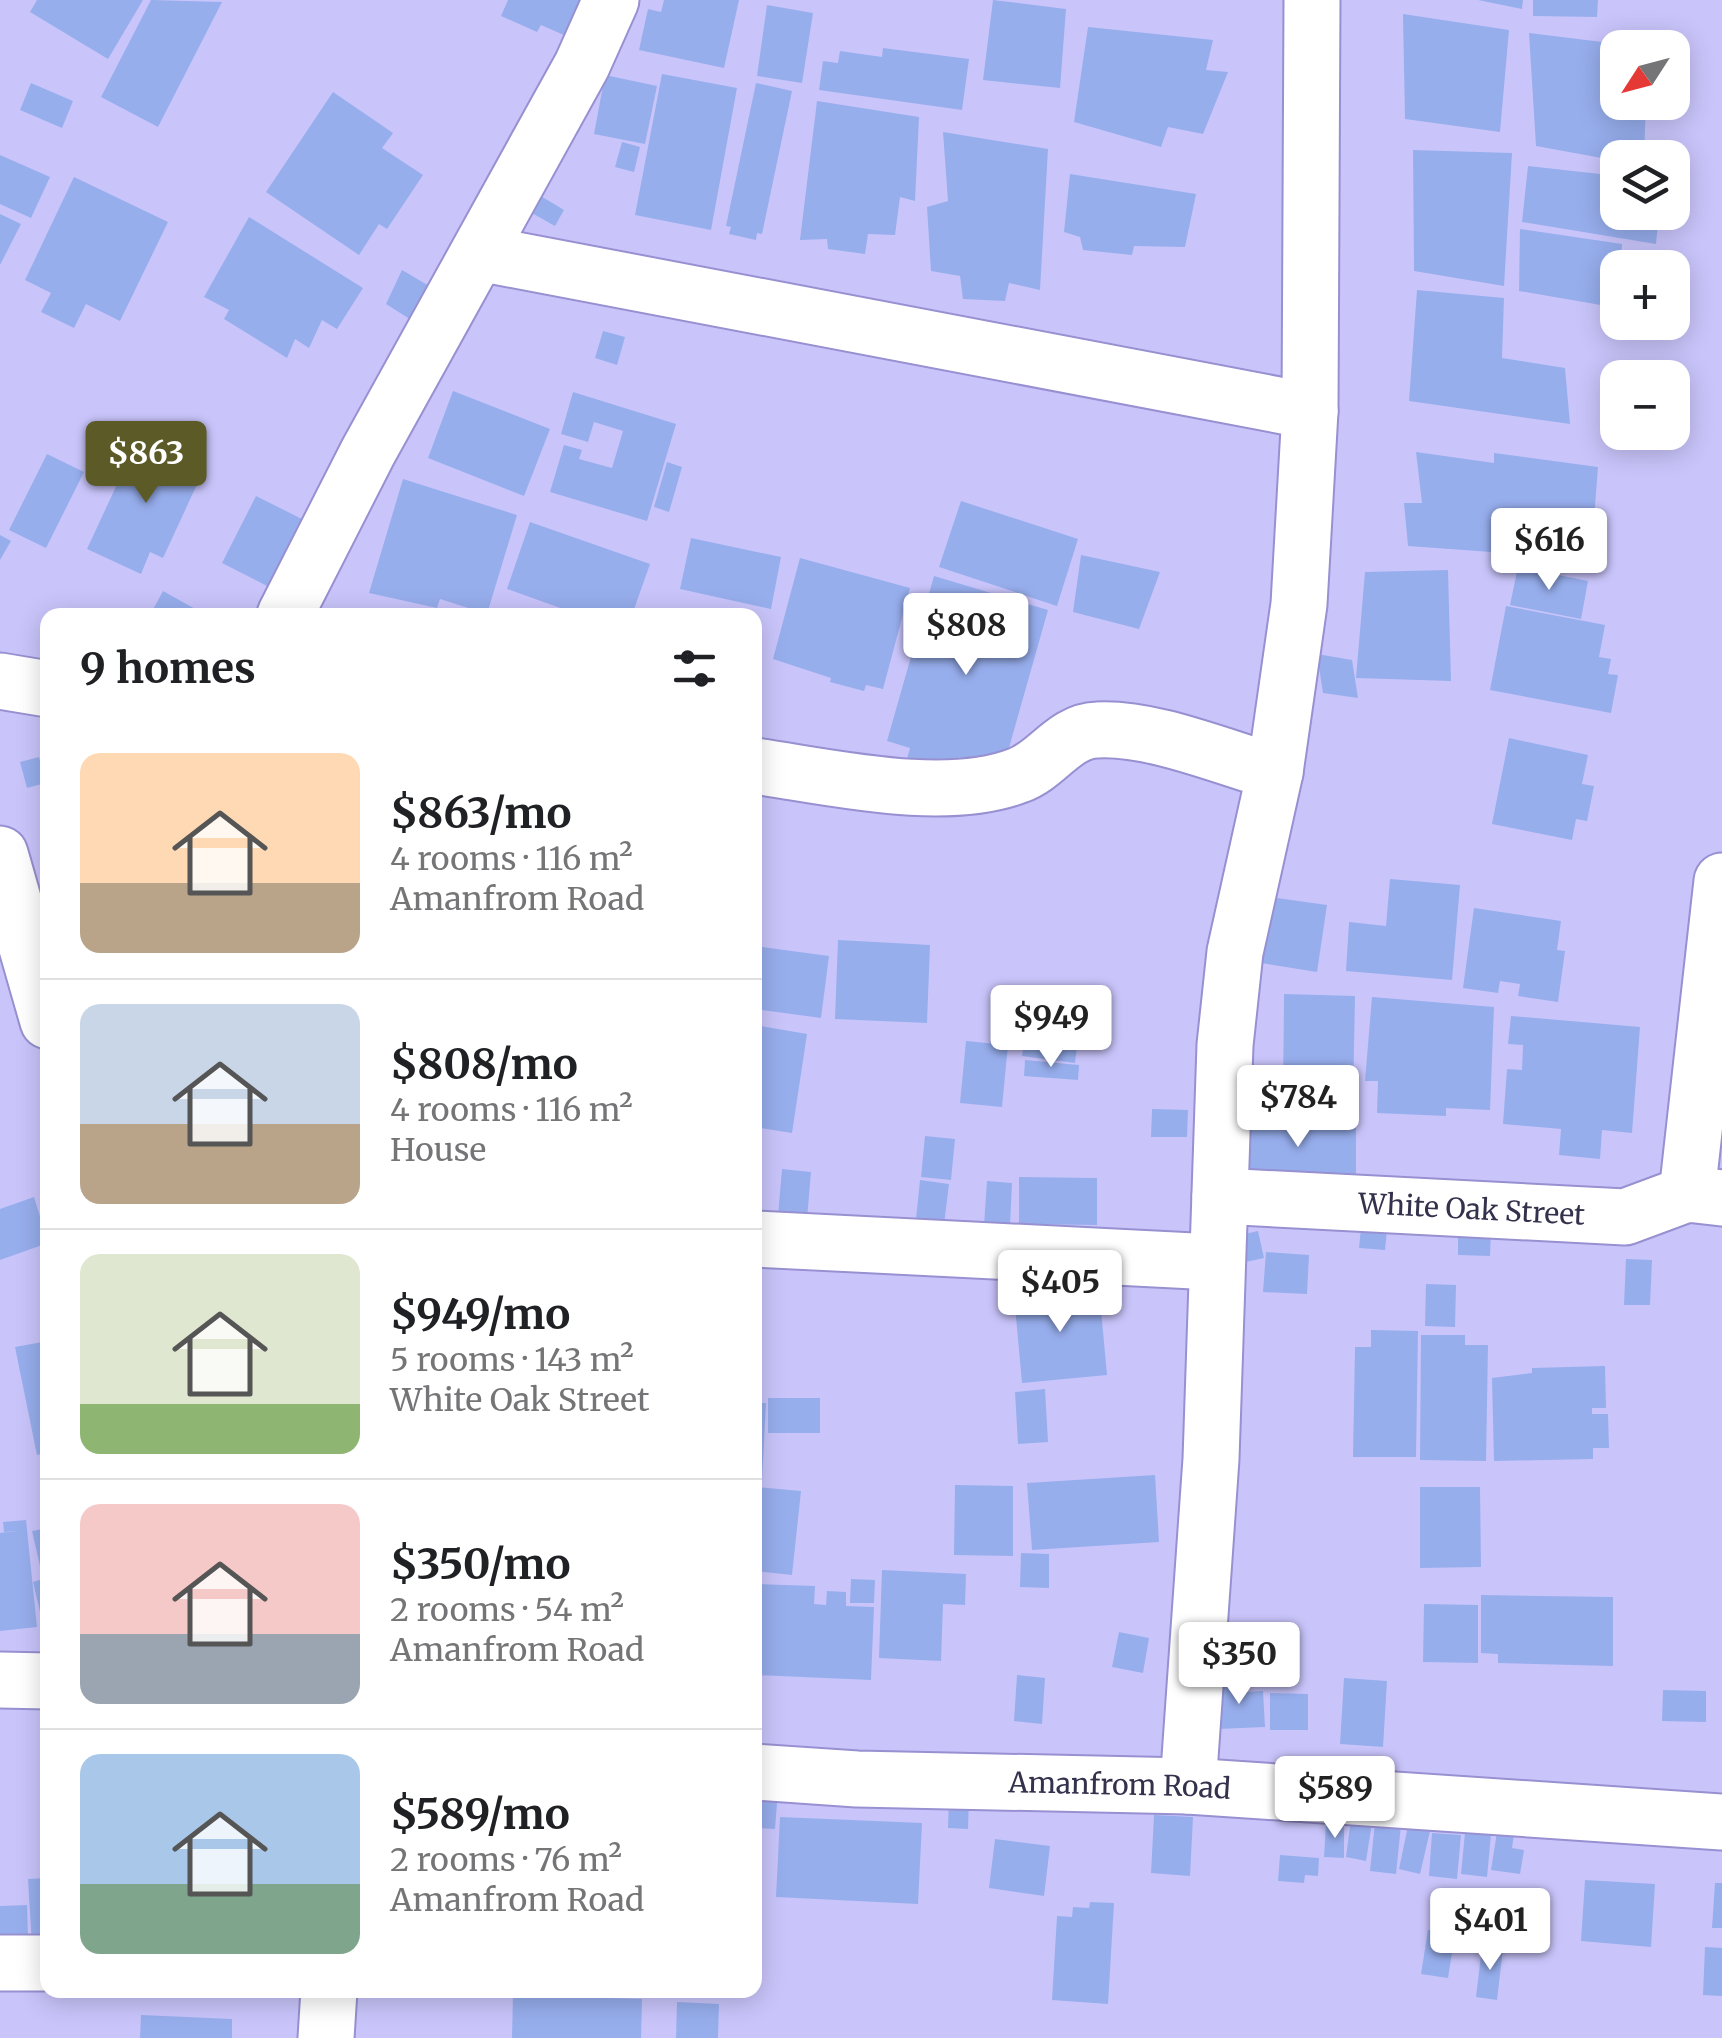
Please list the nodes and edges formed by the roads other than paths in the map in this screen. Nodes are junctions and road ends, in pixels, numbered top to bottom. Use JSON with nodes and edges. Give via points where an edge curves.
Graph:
{"nodes":[{"id":1,"x":611,"y":0,"type":"edge"},
{"id":2,"x":1312,"y":0,"type":"edge"},
{"id":3,"x":479,"y":253,"type":"junction"},
{"id":4,"x":1310,"y":411,"type":"junction"},
{"id":5,"x":289,"y":608,"type":"edge"},
{"id":6,"x":0,"y":681,"type":"edge"},
{"id":7,"x":40,"y":688,"type":"edge"},
{"id":8,"x":762,"y":767,"type":"edge"},
{"id":9,"x":1274,"y":772,"type":"junction"},
{"id":10,"x":0,"y":854,"type":"edge"},
{"id":11,"x":1722,"y":881,"type":"edge"},
{"id":12,"x":40,"y":993,"type":"edge"},
{"id":13,"x":1220,"y":1196,"type":"junction"},
{"id":14,"x":1704,"y":1196,"type":"edge"},
{"id":15,"x":762,"y":1240,"type":"edge"},
{"id":16,"x":1214,"y":1262,"type":"junction"},
{"id":17,"x":0,"y":1680,"type":"edge"},
{"id":18,"x":40,"y":1681,"type":"edge"},
{"id":19,"x":762,"y":1772,"type":"edge"},
{"id":20,"x":1188,"y":1786,"type":"junction"},
{"id":21,"x":1722,"y":1822,"type":"edge"},
{"id":22,"x":0,"y":1963,"type":"edge"},
{"id":23,"x":40,"y":1963,"type":"edge"},
{"id":24,"x":328,"y":1998,"type":"edge"},
{"id":25,"x":326,"y":2038,"type":"edge"}],
"edges":[{"from":1,"to":3,"type":"street"},
{"from":2,"to":4,"type":"street"},
{"from":3,"to":4,"type":"street"},
{"from":3,"to":5,"type":"street"},
{"from":4,"to":9,"type":"street","via":[[1299,604]]},
{"from":6,"to":7,"type":"street"},
{"from":8,"to":9,"type":"street","via":[[881,784],[958,786],[1022,774],[1058,745],[1095,730],[1166,740]]},
{"from":9,"to":13,"type":"street","via":[[1235,952]]},
{"from":10,"to":12,"type":"street"},
{"from":11,"to":14,"type":"street"},
{"from":13,"to":14,"type":"street","name":"White Oak Street","via":[[1625,1216]]},
{"from":13,"to":16,"type":"street"},
{"from":15,"to":16,"type":"street"},
{"from":16,"to":20,"type":"street","via":[[1211,1458]]},
{"from":17,"to":18,"type":"street"},
{"from":19,"to":20,"type":"street","name":"Amanfrom Road"},
{"from":20,"to":21,"type":"street","name":"Amanfrom Road"},
{"from":22,"to":23,"type":"street"},
{"from":24,"to":25,"type":"street"}]}
